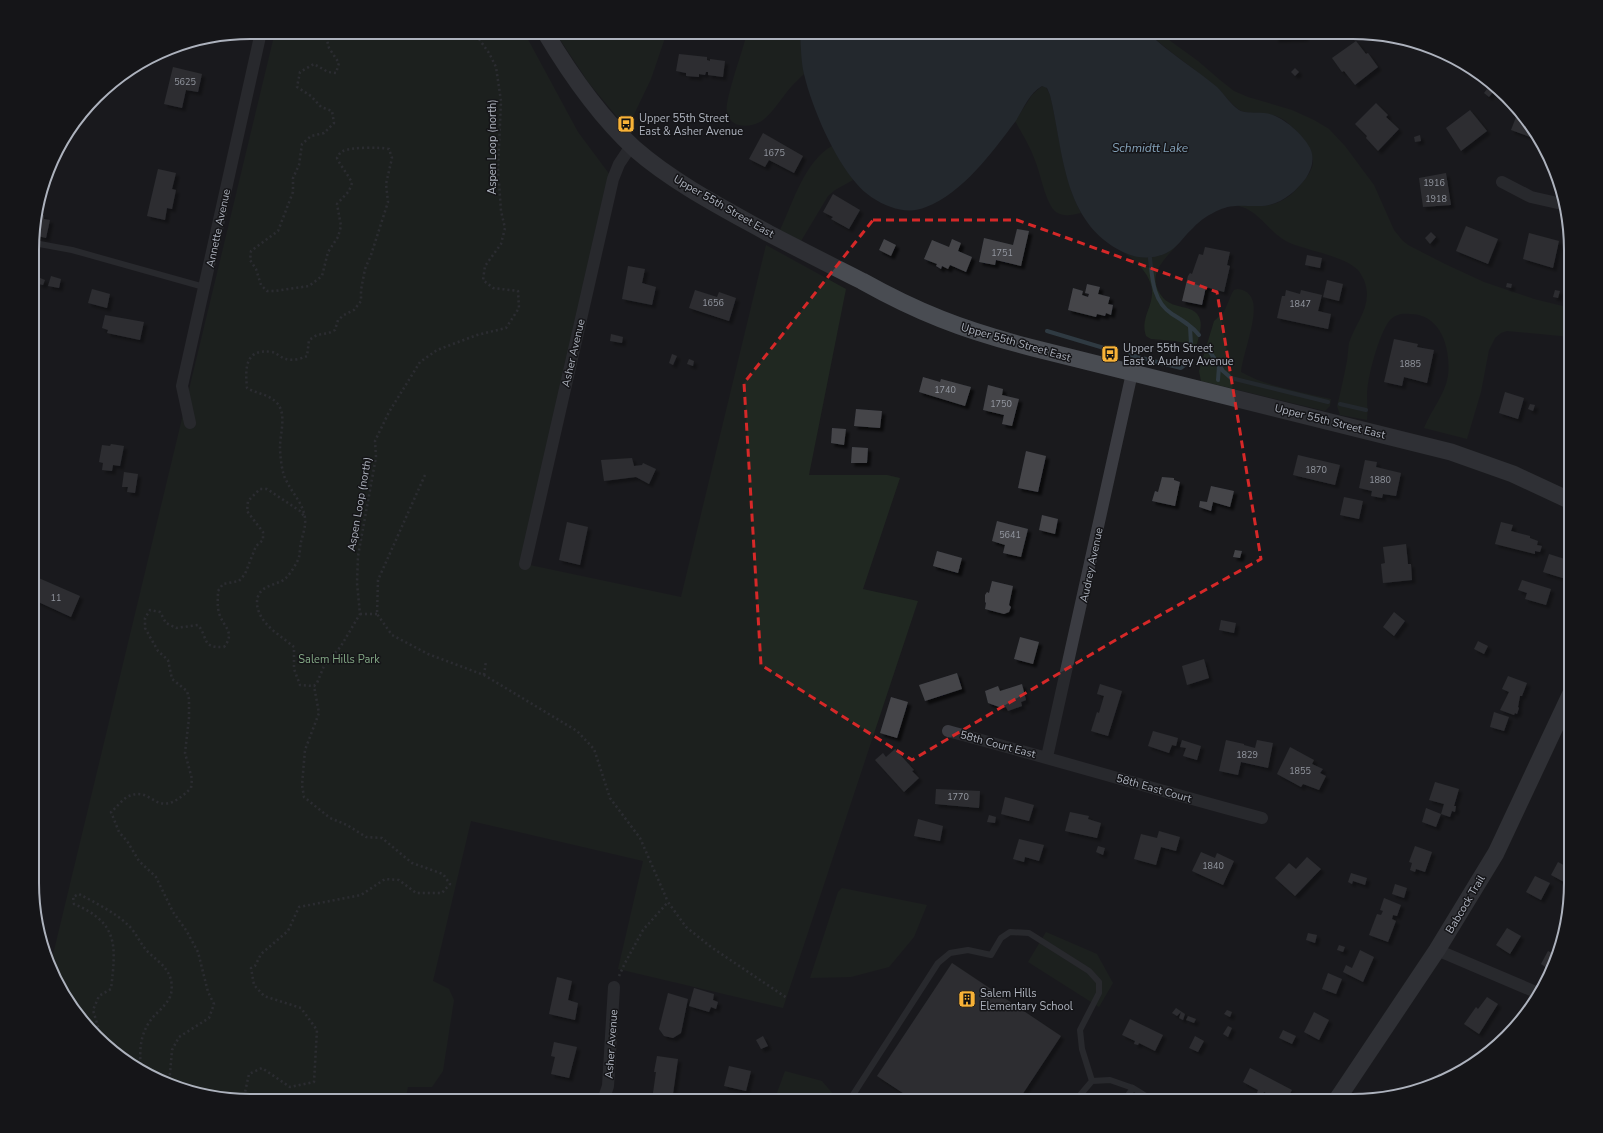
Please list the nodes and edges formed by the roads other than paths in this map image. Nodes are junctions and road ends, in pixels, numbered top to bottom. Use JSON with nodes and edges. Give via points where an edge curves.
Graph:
{"nodes":[{"id":1,"x":259,"y":39,"type":"edge"},
{"id":2,"x":549,"y":39,"type":"edge"},
{"id":3,"x":631,"y":146,"type":"junction"},
{"id":4,"x":1502,"y":182,"type":"dead end"},
{"id":5,"x":1559,"y":203,"type":"edge"},
{"id":6,"x":39,"y":244,"type":"edge"},
{"id":7,"x":204,"y":287,"type":"junction"},
{"id":8,"x":1132,"y":373,"type":"junction"},
{"id":9,"x":190,"y":423,"type":"dead end"},
{"id":10,"x":1564,"y":498,"type":"edge"},
{"id":11,"x":525,"y":564,"type":"dead end"},
{"id":12,"x":1564,"y":706,"type":"edge"},
{"id":13,"x":948,"y":731,"type":"dead end"},
{"id":14,"x":1048,"y":757,"type":"junction"},
{"id":15,"x":1262,"y":818,"type":"dead end"},
{"id":16,"x":1437,"y":950,"type":"junction"},
{"id":17,"x":614,"y":987,"type":"road end"},
{"id":18,"x":1534,"y":991,"type":"edge"},
{"id":19,"x":1092,"y":1081,"type":"junction"},
{"id":20,"x":1133,"y":1088,"type":"junction"},
{"id":21,"x":605,"y":1094,"type":"edge"},
{"id":22,"x":854,"y":1094,"type":"edge"},
{"id":23,"x":1081,"y":1094,"type":"edge"},
{"id":24,"x":1129,"y":1094,"type":"edge"},
{"id":25,"x":1143,"y":1094,"type":"edge"},
{"id":26,"x":1341,"y":1094,"type":"edge"}],
"edges":[{"from":1,"to":7,"type":"street","name":"Annette Avenue"},
{"from":2,"to":3,"type":"street","name":"Upper 55th Street East","via":[[588,96]]},
{"from":3,"to":8,"type":"street","name":"Upper 55th Street East","via":[[671,176],[732,213],[929,314],[983,334]]},
{"from":3,"to":11,"type":"street","name":"Asher Avenue","via":[[612,179]]},
{"from":4,"to":5,"type":"street","via":[[1531,197]]},
{"from":6,"to":7,"type":"lane","via":[[72,250]]},
{"from":7,"to":9,"type":"street","name":"Annette Avenue","via":[[182,386]]},
{"from":8,"to":10,"type":"street","name":"Upper 55th Street East","via":[[1451,452],[1513,474]]},
{"from":8,"to":14,"type":"street","name":"Audrey Avenue"},
{"from":12,"to":16,"type":"street","name":"Babcock Trail","via":[[1496,853]]},
{"from":13,"to":14,"type":"street","name":"58th Court East"},
{"from":14,"to":15,"type":"street","name":"58th East Court"},
{"from":16,"to":18,"type":"street"},
{"from":16,"to":26,"type":"street","name":"Babcock Trail"},
{"from":17,"to":21,"type":"street","name":"Asher Avenue","via":[[608,1086]]},
{"from":19,"to":20,"type":"lane","via":[[1110,1080]]},
{"from":19,"to":22,"type":"lane","via":[[1082,1049],[1080,1030],[1099,993],[1099,982],[1089,971],[1029,933],[1010,932],[1000,938],[991,955],[968,950],[950,953],[938,963]]},
{"from":19,"to":23,"type":"lane"},
{"from":20,"to":24,"type":"lane"},
{"from":20,"to":25,"type":"lane"}]}
